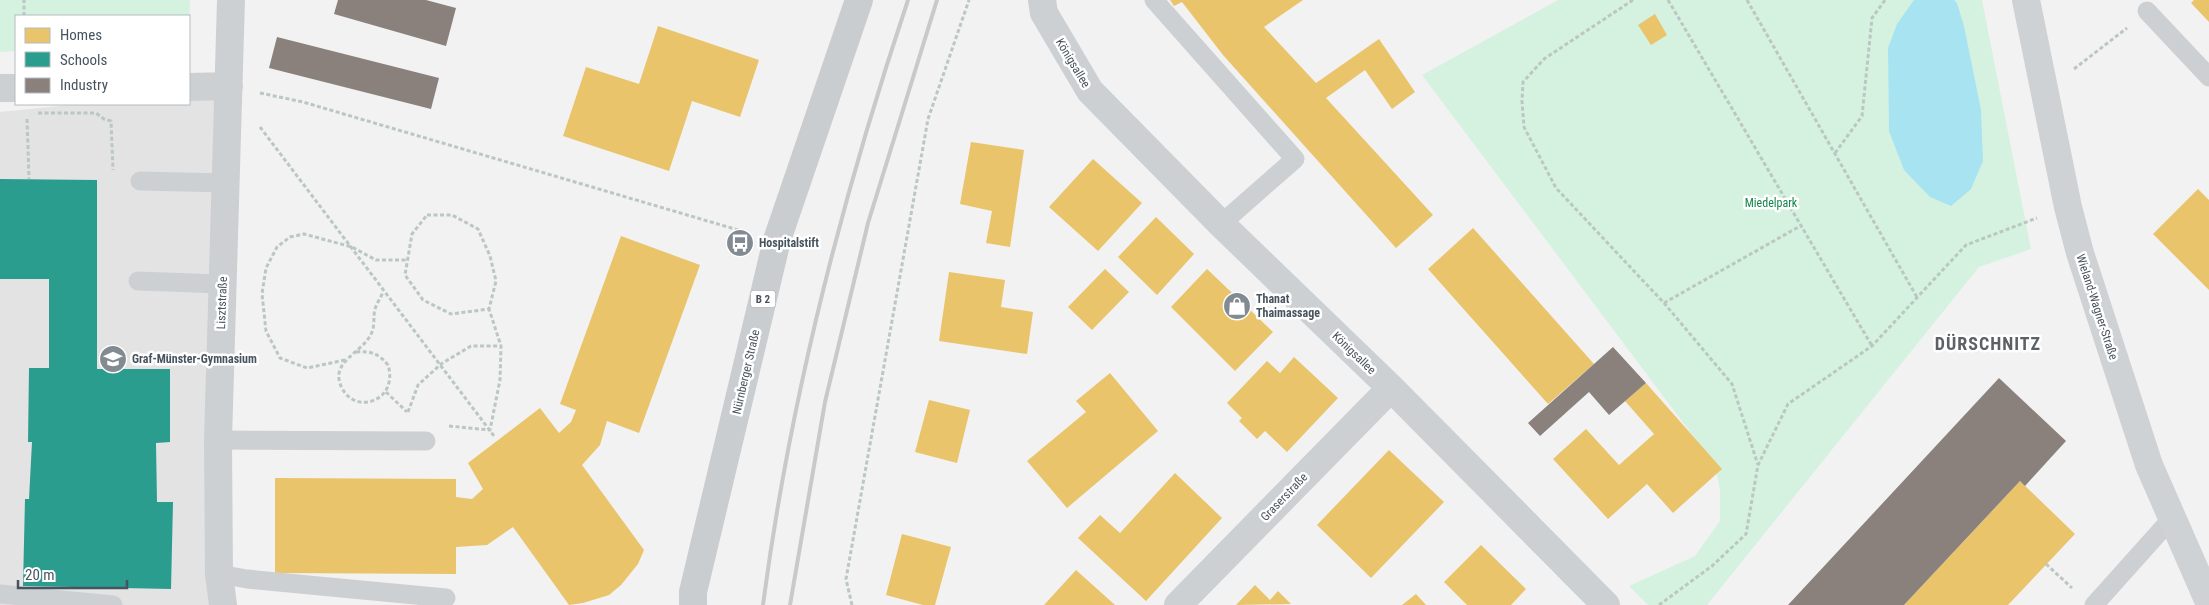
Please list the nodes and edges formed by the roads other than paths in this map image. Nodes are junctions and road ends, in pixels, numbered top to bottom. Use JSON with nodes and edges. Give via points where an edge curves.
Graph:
{"nodes":[{"id":1,"x":231,"y":0,"type":"edge"},
{"id":2,"x":859,"y":0,"type":"edge"},
{"id":3,"x":1042,"y":0,"type":"edge"},
{"id":4,"x":1154,"y":0,"type":"edge"},
{"id":5,"x":2026,"y":0,"type":"edge"},
{"id":6,"x":2148,"y":9,"type":"edge"},
{"id":7,"x":2209,"y":77,"type":"edge"},
{"id":8,"x":229,"y":86,"type":"junction"},
{"id":9,"x":190,"y":87,"type":"edge"},
{"id":10,"x":0,"y":88,"type":"edge"},
{"id":11,"x":15,"y":88,"type":"edge"},
{"id":12,"x":140,"y":181,"type":"road end"},
{"id":13,"x":226,"y":183,"type":"junction"},
{"id":14,"x":1221,"y":224,"type":"junction"},
{"id":15,"x":138,"y":280,"type":"dead end"},
{"id":16,"x":222,"y":284,"type":"junction"},
{"id":17,"x":1391,"y":388,"type":"junction"},
{"id":18,"x":218,"y":440,"type":"junction"},
{"id":19,"x":426,"y":441,"type":"dead end"},
{"id":20,"x":2172,"y":518,"type":"junction"},
{"id":21,"x":219,"y":574,"type":"junction"},
{"id":22,"x":0,"y":594,"type":"edge"},
{"id":23,"x":446,"y":598,"type":"dead end"},
{"id":24,"x":2209,"y":602,"type":"edge"},
{"id":25,"x":113,"y":605,"type":"edge"},
{"id":26,"x":223,"y":605,"type":"edge"},
{"id":27,"x":693,"y":605,"type":"edge"},
{"id":28,"x":1178,"y":605,"type":"edge"},
{"id":29,"x":1606,"y":605,"type":"edge"},
{"id":30,"x":2094,"y":605,"type":"edge"}],
"edges":[{"from":1,"to":8,"type":"street","name":"Lisztstraße"},
{"from":2,"to":27,"type":"main road","name":"Nürnberger Straße","number":"B 2","via":[[777,240]]},
{"from":3,"to":14,"type":"street","name":"Königsallee","via":[[1044,13],[1090,91]]},
{"from":4,"to":14,"type":"lane","via":[[1295,159]]},
{"from":5,"to":20,"type":"main road","name":"Wieland-Wagner-Straße","via":[[2080,254],[2149,465]]},
{"from":6,"to":7,"type":"lane"},
{"from":8,"to":9,"type":"street"},
{"from":8,"to":13,"type":"street","name":"Lisztstraße"},
{"from":10,"to":11,"type":"street"},
{"from":12,"to":13,"type":"lane"},
{"from":13,"to":16,"type":"street","name":"Lisztstraße"},
{"from":14,"to":17,"type":"street","name":"Königsallee"},
{"from":15,"to":16,"type":"lane"},
{"from":16,"to":18,"type":"street","name":"Lisztstraße"},
{"from":17,"to":28,"type":"street","name":"Graserstraße"},
{"from":17,"to":29,"type":"street","name":"Königsallee"},
{"from":18,"to":19,"type":"lane"},
{"from":18,"to":21,"type":"street","name":"Lisztstraße"},
{"from":20,"to":24,"type":"main road","name":"Wieland-Wagner-Straße"},
{"from":20,"to":30,"type":"lane"},
{"from":21,"to":23,"type":"lane"},
{"from":21,"to":26,"type":"street","name":"Lisztstraße"},
{"from":22,"to":25,"type":"lane"}]}
